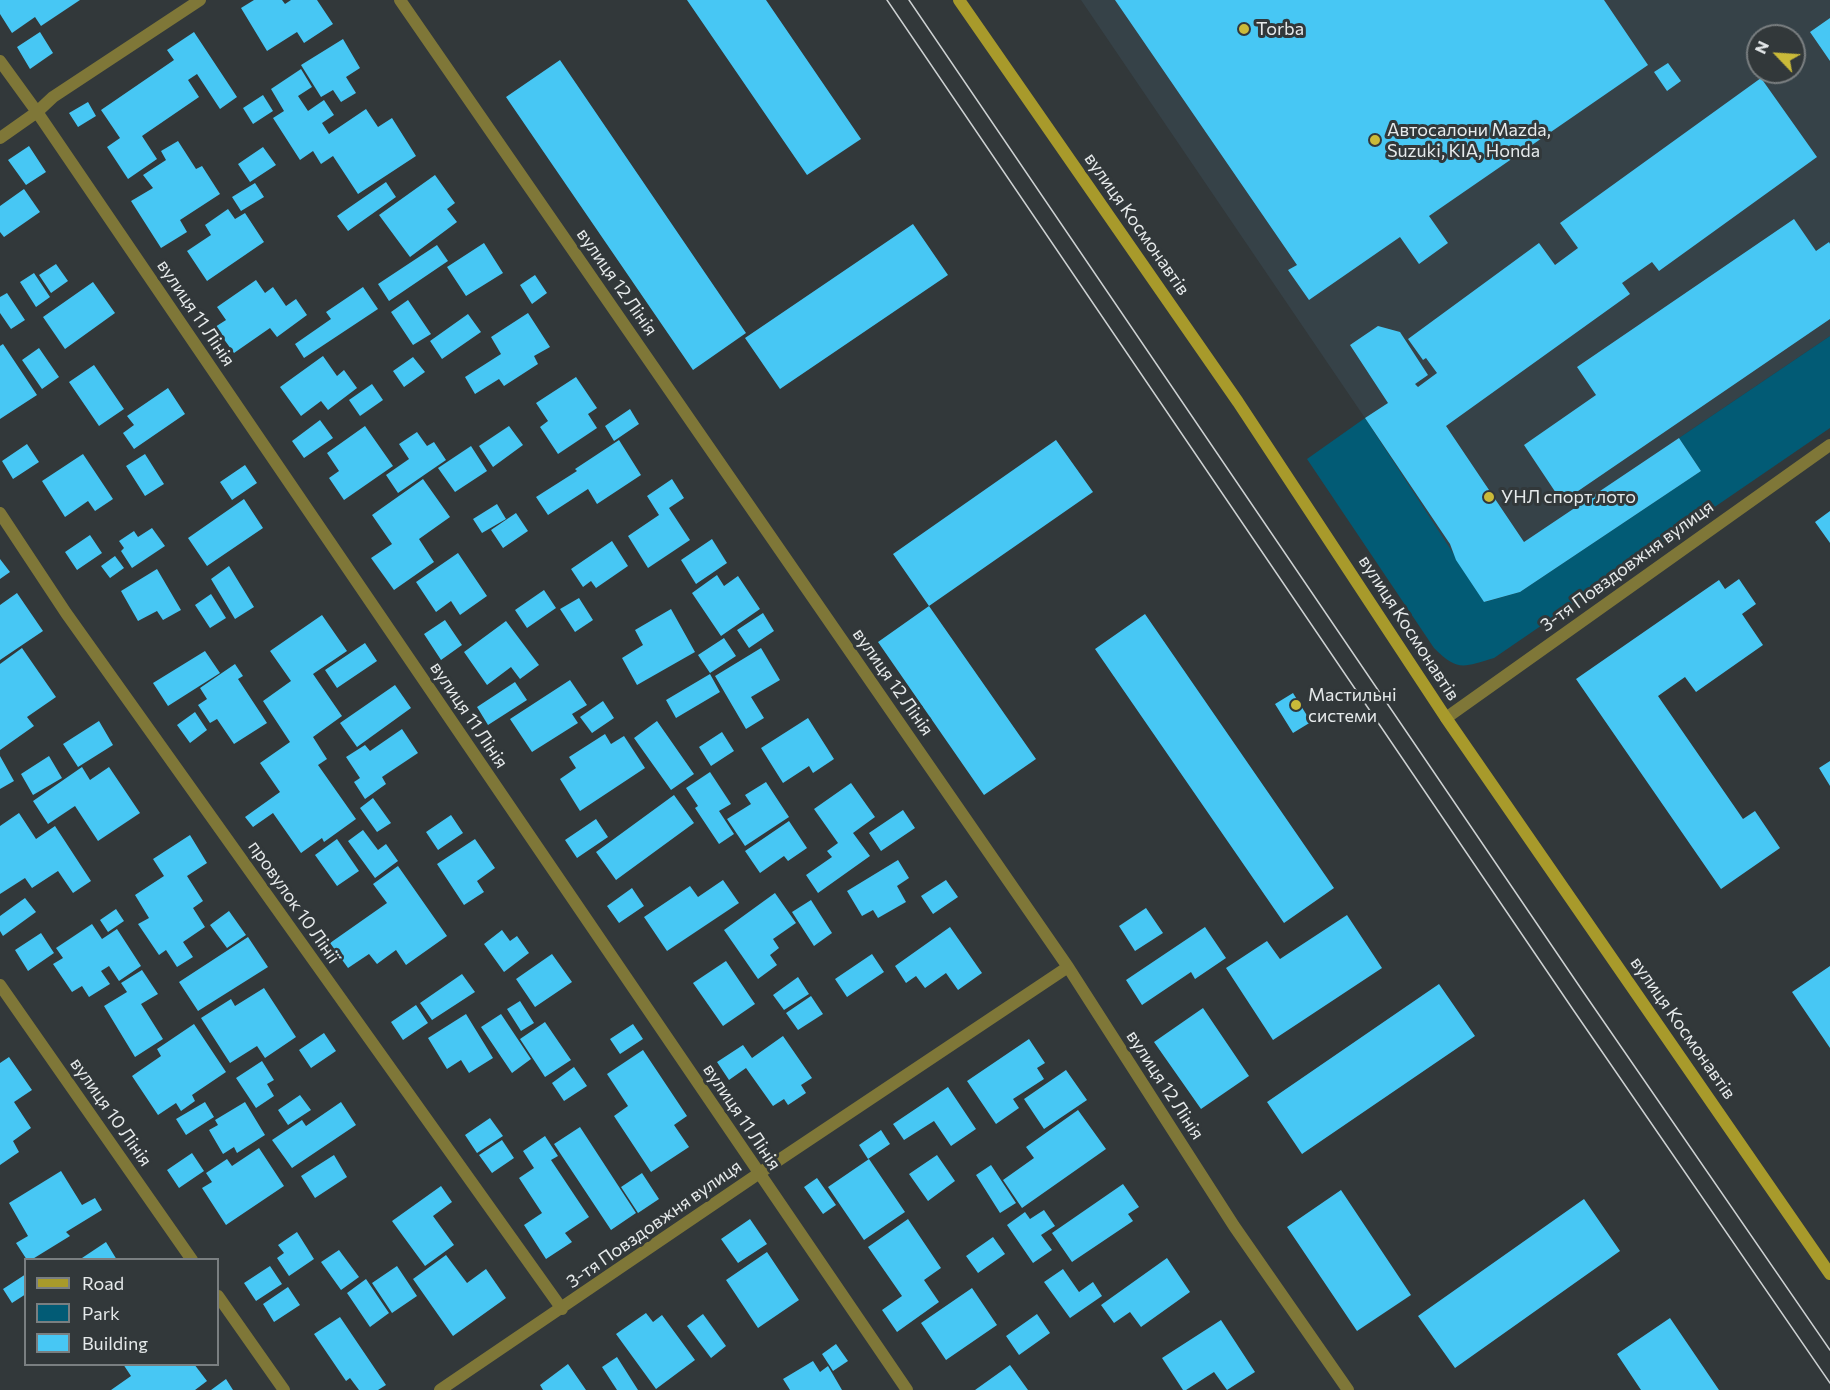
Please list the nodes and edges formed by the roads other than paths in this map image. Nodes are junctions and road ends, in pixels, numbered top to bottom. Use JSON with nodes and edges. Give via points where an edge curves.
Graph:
{"nodes":[{"id":1,"x":200,"y":0,"type":"edge"},
{"id":2,"x":400,"y":0,"type":"edge"},
{"id":3,"x":959,"y":0,"type":"edge"},
{"id":4,"x":0,"y":62,"type":"edge"},
{"id":5,"x":37,"y":112,"type":"junction"},
{"id":6,"x":0,"y":138,"type":"edge"},
{"id":7,"x":1830,"y":445,"type":"edge"},
{"id":8,"x":0,"y":513,"type":"edge"},
{"id":9,"x":1446,"y":718,"type":"junction"},
{"id":10,"x":1068,"y":967,"type":"junction"},
{"id":11,"x":0,"y":985,"type":"edge"},
{"id":12,"x":758,"y":1174,"type":"junction"},
{"id":13,"x":191,"y":1258,"type":"edge"},
{"id":14,"x":1830,"y":1274,"type":"edge"},
{"id":15,"x":219,"y":1297,"type":"edge"},
{"id":16,"x":562,"y":1309,"type":"junction"},
{"id":17,"x":284,"y":1390,"type":"edge"},
{"id":18,"x":440,"y":1390,"type":"edge"},
{"id":19,"x":907,"y":1390,"type":"edge"},
{"id":20,"x":1348,"y":1390,"type":"edge"}],
"edges":[{"from":1,"to":5,"type":"street","via":[[53,97]]},
{"from":2,"to":10,"type":"street","name":"вулиця 12 Лінія"},
{"from":3,"to":9,"type":"main road","name":"вулиця Космонавтів","via":[[1238,402]]},
{"from":4,"to":5,"type":"street","name":"вулиця 11 Лінія"},
{"from":5,"to":6,"type":"street"},
{"from":5,"to":12,"type":"street","name":"вулиця 11 Лінія"},
{"from":7,"to":9,"type":"street","name":"3-тя Повздовжня вулиця"},
{"from":8,"to":16,"type":"street","name":"провулок 10 Лінії","via":[[66,613]]},
{"from":9,"to":14,"type":"main road","name":"вулиця Космонавтів"},
{"from":10,"to":12,"type":"street","name":"3-тя Повздовжня вулиця"},
{"from":10,"to":20,"type":"street","name":"вулиця 12 Лінія","via":[[1234,1226]]},
{"from":11,"to":13,"type":"street","name":"вулиця 10 Лінія"},
{"from":12,"to":16,"type":"street","name":"3-тя Повздовжня вулиця"},
{"from":12,"to":19,"type":"street","name":"вулиця 11 Лінія"},
{"from":15,"to":17,"type":"street"},
{"from":16,"to":18,"type":"street","name":"3-тя Повздовжня вулиця"}]}
